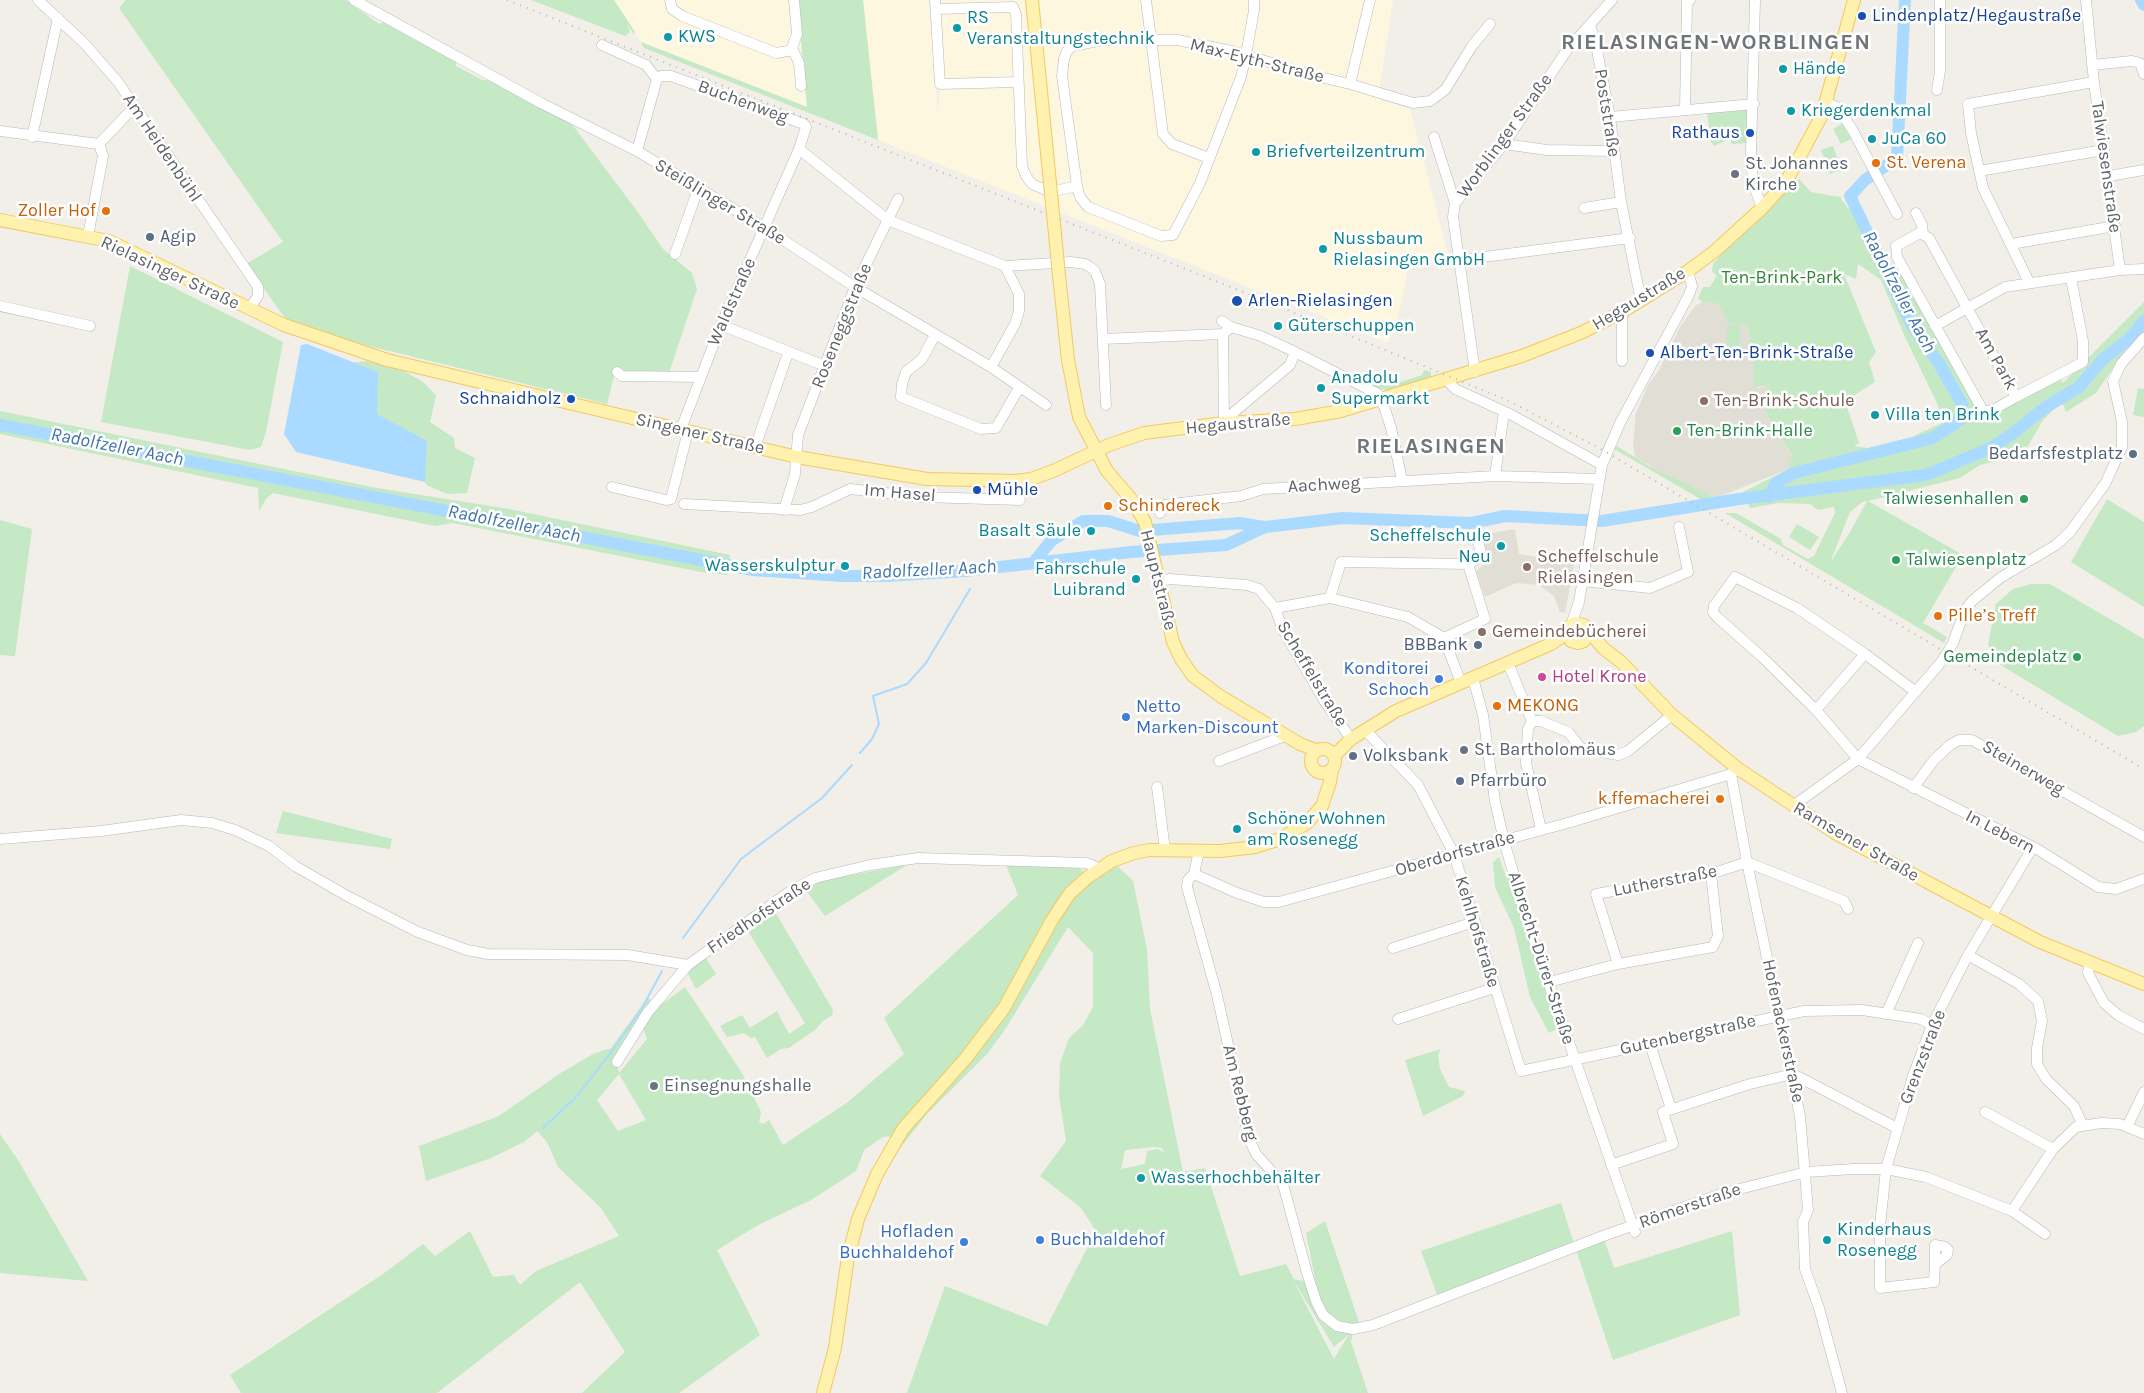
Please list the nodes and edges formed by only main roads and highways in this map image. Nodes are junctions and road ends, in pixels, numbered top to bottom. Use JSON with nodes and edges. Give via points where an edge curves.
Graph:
{"nodes":[{"id":1,"x":1032,"y":0,"type":"edge"},
{"id":2,"x":1854,"y":0,"type":"edge"},
{"id":3,"x":0,"y":220,"type":"edge"},
{"id":4,"x":306,"y":334,"type":"joint"},
{"id":5,"x":1096,"y":451,"type":"junction"},
{"id":6,"x":1322,"y":753,"type":"junction"},
{"id":7,"x":1326,"y":771,"type":"junction"},
{"id":8,"x":2144,"y":984,"type":"edge"},
{"id":9,"x":823,"y":1393,"type":"edge"}],
"edges":[{"from":1,"to":5,"type":"main road","name":"Hauptstraße","bridge":true,"via":[[1075,402]]},
{"from":2,"to":5,"type":"main road","name":"Hegaustraße","via":[[1826,102],[1811,139],[1786,182],[1715,251],[1641,301],[1583,332],[1522,356],[1381,400],[1295,419],[1144,433]]},
{"from":3,"to":4,"type":"main road","name":"Rielasinger Straße","via":[[109,241]]},
{"from":4,"to":5,"type":"main road","name":"Singener Straße","via":[[387,360],[754,447],[928,479],[1031,479]]},
{"from":5,"to":6,"type":"main road","name":"Hauptstraße","via":[[1107,471],[1141,514],[1148,531],[1174,642],[1186,668],[1220,696],[1300,744]]},
{"from":6,"to":7,"type":"main road","via":[[1335,764]]},
{"from":6,"to":7,"type":"main road","name":"Hauptstraße","via":[[1312,766]]},
{"from":6,"to":8,"type":"main road","name":"Ramsener Straße","via":[[1396,711],[1577,633],[1621,662],[1672,715],[1734,771],[1835,834],[2040,942]]},
{"from":7,"to":9,"type":"main road","via":[[1328,791],[1322,806],[1307,823],[1280,839],[1255,847],[1149,850],[1126,855],[1098,870],[1065,899],[1000,1015],[888,1152],[866,1198],[848,1257],[835,1348]]}]}
